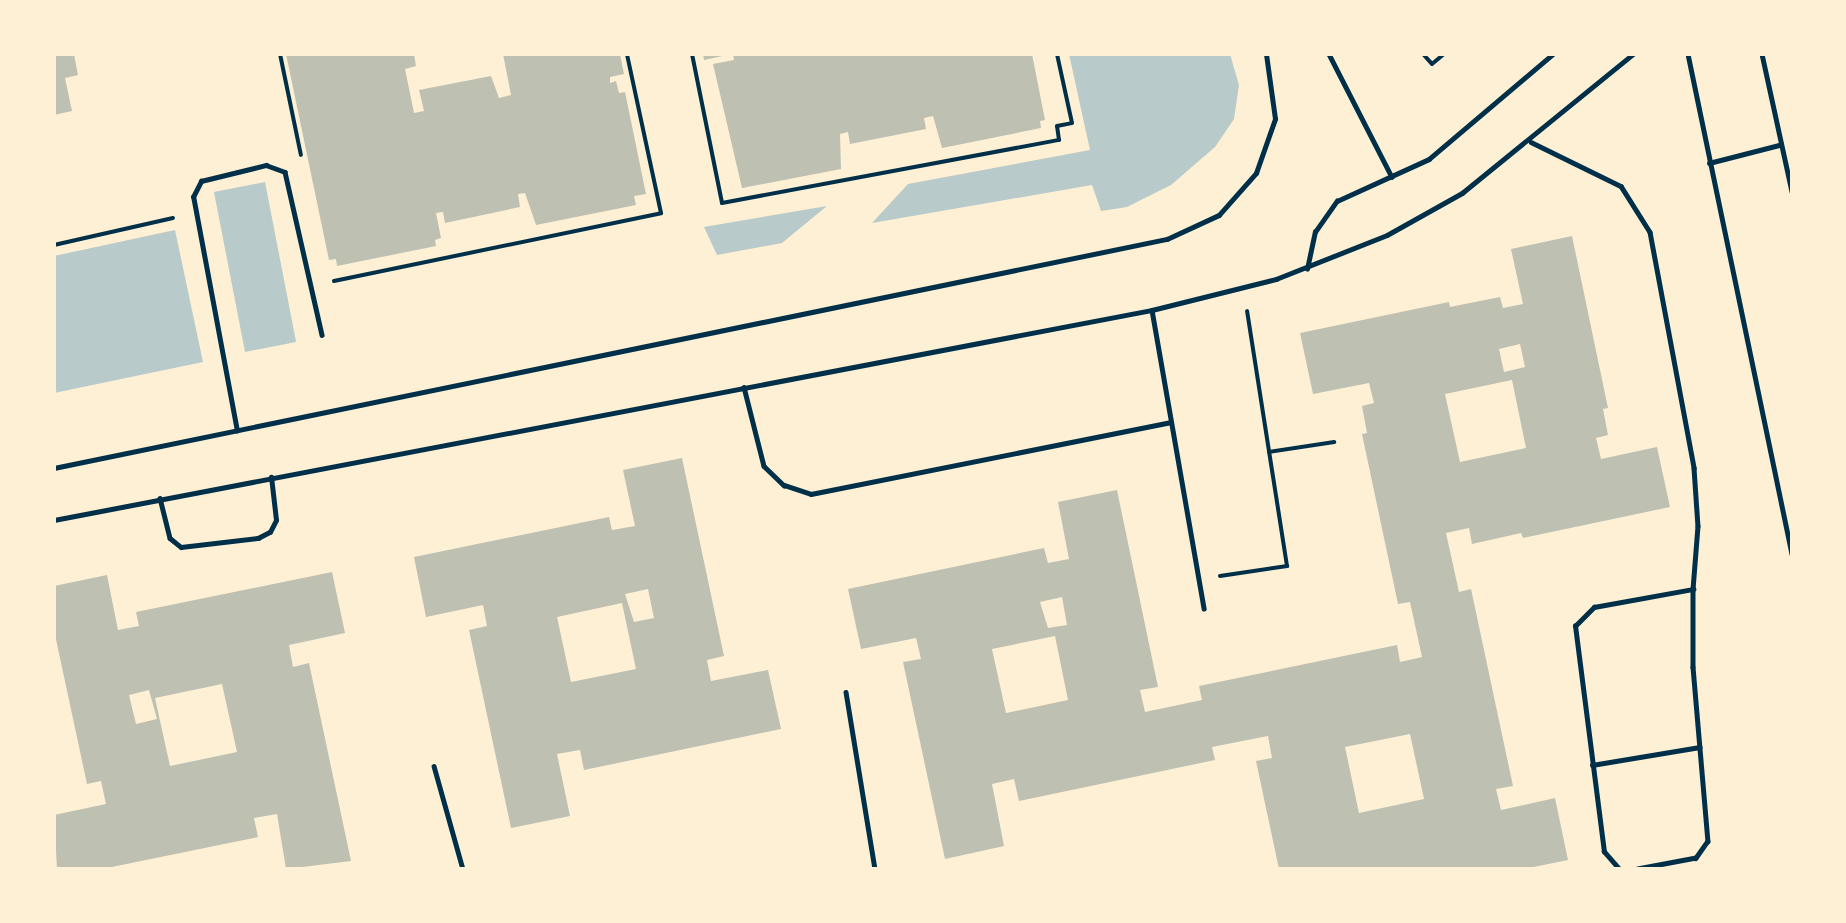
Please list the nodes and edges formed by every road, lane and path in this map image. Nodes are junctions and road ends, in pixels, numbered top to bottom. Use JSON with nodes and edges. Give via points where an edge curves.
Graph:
{"nodes":[{"id":1,"x":627,"y":54,"type":"edge"},
{"id":2,"x":692,"y":54,"type":"edge"},
{"id":3,"x":1057,"y":54,"type":"edge"},
{"id":4,"x":1266,"y":54,"type":"edge"},
{"id":5,"x":1329,"y":54,"type":"edge"},
{"id":6,"x":1423,"y":54,"type":"edge"},
{"id":7,"x":1444,"y":54,"type":"edge"},
{"id":8,"x":1553,"y":54,"type":"edge"},
{"id":9,"x":1632,"y":54,"type":"edge"},
{"id":10,"x":1688,"y":54,"type":"edge"},
{"id":11,"x":1762,"y":54,"type":"edge"},
{"id":12,"x":1531,"y":142,"type":"junction"},
{"id":13,"x":1779,"y":145,"type":"junction"},
{"id":14,"x":1709,"y":163,"type":"junction"},
{"id":15,"x":1392,"y":177,"type":"junction"},
{"id":16,"x":1792,"y":192,"type":"edge"},
{"id":17,"x":196,"y":212,"type":"junction"},
{"id":18,"x":54,"y":245,"type":"edge"},
{"id":19,"x":1307,"y":269,"type":"junction"},
{"id":20,"x":311,"y":286,"type":"junction"},
{"id":21,"x":1243,"y":289,"type":"junction"},
{"id":22,"x":1152,"y":310,"type":"junction"},
{"id":23,"x":322,"y":335,"type":"dead end"},
{"id":24,"x":744,"y":387,"type":"junction"},
{"id":25,"x":1171,"y":422,"type":"junction"},
{"id":26,"x":237,"y":430,"type":"junction"},
{"id":27,"x":1335,"y":442,"type":"dead end"},
{"id":28,"x":1269,"y":452,"type":"junction"},
{"id":29,"x":54,"y":468,"type":"edge"},
{"id":30,"x":271,"y":477,"type":"junction"},
{"id":31,"x":160,"y":498,"type":"junction"},
{"id":32,"x":54,"y":520,"type":"edge"},
{"id":33,"x":1792,"y":554,"type":"edge"},
{"id":34,"x":1199,"y":579,"type":"junction"},
{"id":35,"x":1693,"y":589,"type":"junction"},
{"id":36,"x":1204,"y":608,"type":"dead end"},
{"id":37,"x":846,"y":692,"type":"dead end"},
{"id":38,"x":1700,"y":747,"type":"junction"},
{"id":39,"x":1592,"y":765,"type":"junction"},
{"id":40,"x":434,"y":766,"type":"dead end"},
{"id":41,"x":463,"y":869,"type":"edge"},
{"id":42,"x":875,"y":869,"type":"edge"},
{"id":43,"x":1619,"y":869,"type":"edge"},
{"id":44,"x":1638,"y":869,"type":"edge"}],
"edges":[{"from":1,"to":20,"type":"path","via":[[661,213]]},
{"from":2,"to":3,"type":"path","via":[[722,203],[1059,140],[1057,126],[1072,123]]},
{"from":4,"to":26,"type":"lane","via":[[1275,91],[1268,147],[1240,196],[1194,229]]},
{"from":5,"to":15,"type":"lane"},
{"from":6,"to":7,"type":"path","via":[[1432,64]]},
{"from":8,"to":15,"type":"lane","via":[[1443,148]]},
{"from":9,"to":12,"type":"lane"},
{"from":10,"to":14,"type":"lane"},
{"from":11,"to":13,"type":"lane"},
{"from":12,"to":19,"type":"lane","via":[[1462,193],[1387,235]]},
{"from":12,"to":35,"type":"lane","via":[[1621,186],[1650,232],[1694,468],[1698,526]]},
{"from":13,"to":14,"type":"lane"},
{"from":13,"to":16,"type":"lane"},
{"from":14,"to":33,"type":"lane"},
{"from":15,"to":19,"type":"lane","via":[[1353,190],[1331,208],[1315,232]]},
{"from":17,"to":18,"type":"path"},
{"from":17,"to":20,"type":"lane","via":[[194,191],[201,181],[266,165],[280,167],[289,177]]},
{"from":17,"to":26,"type":"lane"},
{"from":19,"to":21,"type":"lane"},
{"from":20,"to":23,"type":"lane"},
{"from":21,"to":22,"type":"lane"},
{"from":21,"to":28,"type":"path"},
{"from":22,"to":24,"type":"lane"},
{"from":22,"to":25,"type":"lane"},
{"from":24,"to":25,"type":"lane","via":[[764,466],[784,485],[811,494]]},
{"from":24,"to":30,"type":"lane"},
{"from":25,"to":34,"type":"lane"},
{"from":26,"to":29,"type":"lane"},
{"from":27,"to":28,"type":"path"},
{"from":28,"to":34,"type":"path","via":[[1287,566]]},
{"from":30,"to":31,"type":"lane"},
{"from":30,"to":31,"type":"lane","via":[[274,526],[265,536],[247,540],[181,547],[170,538]]},
{"from":31,"to":32,"type":"lane"},
{"from":34,"to":36,"type":"lane"},
{"from":35,"to":38,"type":"lane"},
{"from":35,"to":39,"type":"lane","via":[[1594,607],[1579,618],[1575,636]]},
{"from":37,"to":42,"type":"lane"},
{"from":38,"to":39,"type":"lane"},
{"from":38,"to":44,"type":"lane","via":[[1706,848],[1690,861]]},
{"from":39,"to":43,"type":"lane","via":[[1605,852]]},
{"from":40,"to":41,"type":"lane"}]}
